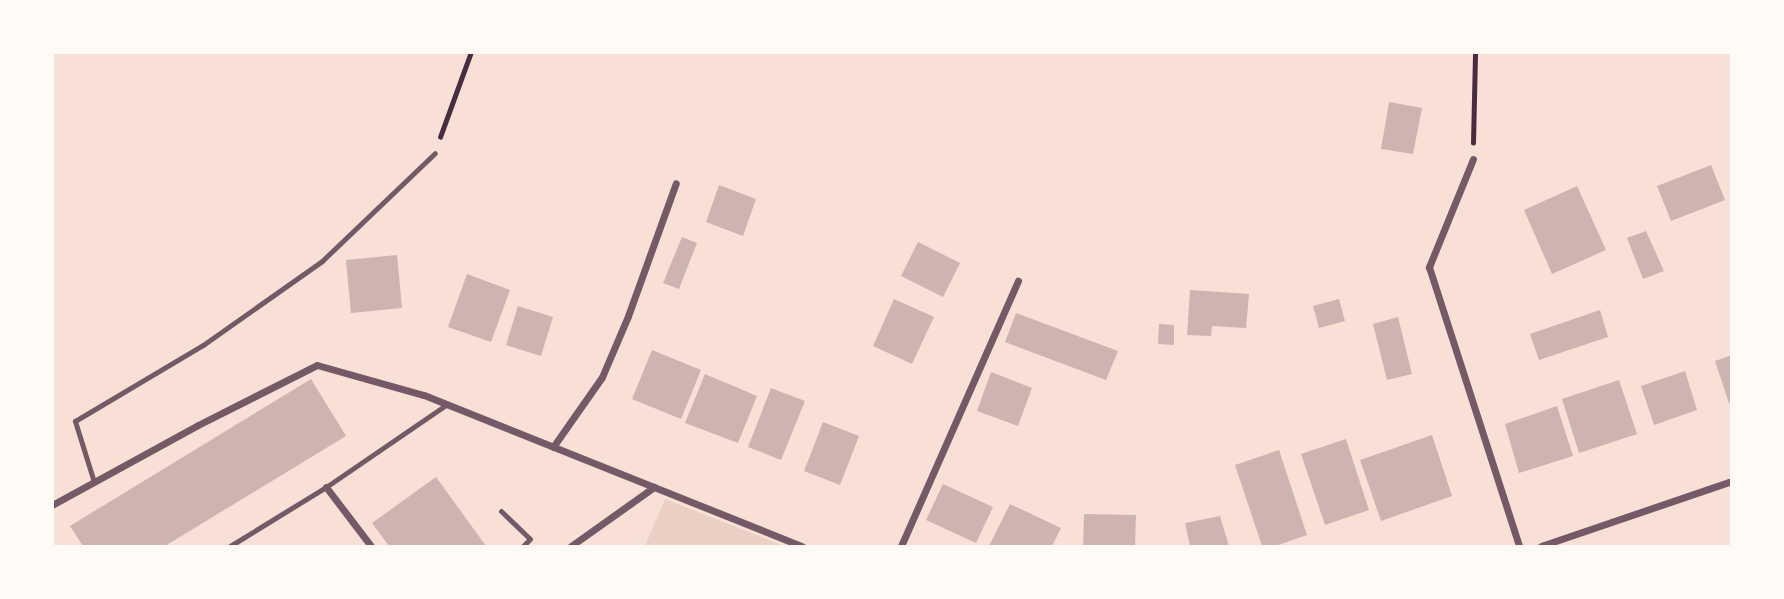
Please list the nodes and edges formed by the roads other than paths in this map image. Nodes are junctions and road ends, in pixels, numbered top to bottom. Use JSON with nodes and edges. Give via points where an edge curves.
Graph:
{"nodes":[{"id":1,"x":435,"y":153,"type":"road end"},
{"id":2,"x":1473,"y":159,"type":"road end"},
{"id":3,"x":676,"y":183,"type":"dead end"},
{"id":4,"x":1018,"y":281,"type":"dead end"},
{"id":5,"x":447,"y":404,"type":"junction"},
{"id":6,"x":553,"y":447,"type":"junction"},
{"id":7,"x":1731,"y":481,"type":"edge"},
{"id":8,"x":94,"y":482,"type":"junction"},
{"id":9,"x":326,"y":487,"type":"junction"},
{"id":10,"x":654,"y":487,"type":"junction"},
{"id":11,"x":52,"y":505,"type":"edge"},
{"id":12,"x":501,"y":511,"type":"dead end"},
{"id":13,"x":230,"y":547,"type":"edge"},
{"id":14,"x":371,"y":547,"type":"edge"},
{"id":15,"x":523,"y":547,"type":"edge"},
{"id":16,"x":571,"y":547,"type":"edge"},
{"id":17,"x":802,"y":547,"type":"edge"},
{"id":18,"x":901,"y":547,"type":"edge"},
{"id":19,"x":1520,"y":547,"type":"edge"},
{"id":20,"x":1541,"y":547,"type":"edge"}],
"edges":[{"from":1,"to":8,"type":"lane","via":[[322,261],[203,345],[75,421]]},
{"from":2,"to":19,"type":"street","via":[[1429,267]]},
{"from":3,"to":6,"type":"street","via":[[602,377]]},
{"from":4,"to":18,"type":"street"},
{"from":5,"to":6,"type":"street"},
{"from":5,"to":8,"type":"street","via":[[317,365]]},
{"from":5,"to":9,"type":"lane"},
{"from":6,"to":10,"type":"street"},
{"from":7,"to":20,"type":"street"},
{"from":8,"to":11,"type":"street"},
{"from":9,"to":13,"type":"lane"},
{"from":9,"to":14,"type":"street"},
{"from":10,"to":16,"type":"street"},
{"from":10,"to":17,"type":"street"},
{"from":12,"to":15,"type":"lane","via":[[530,539]]}]}
